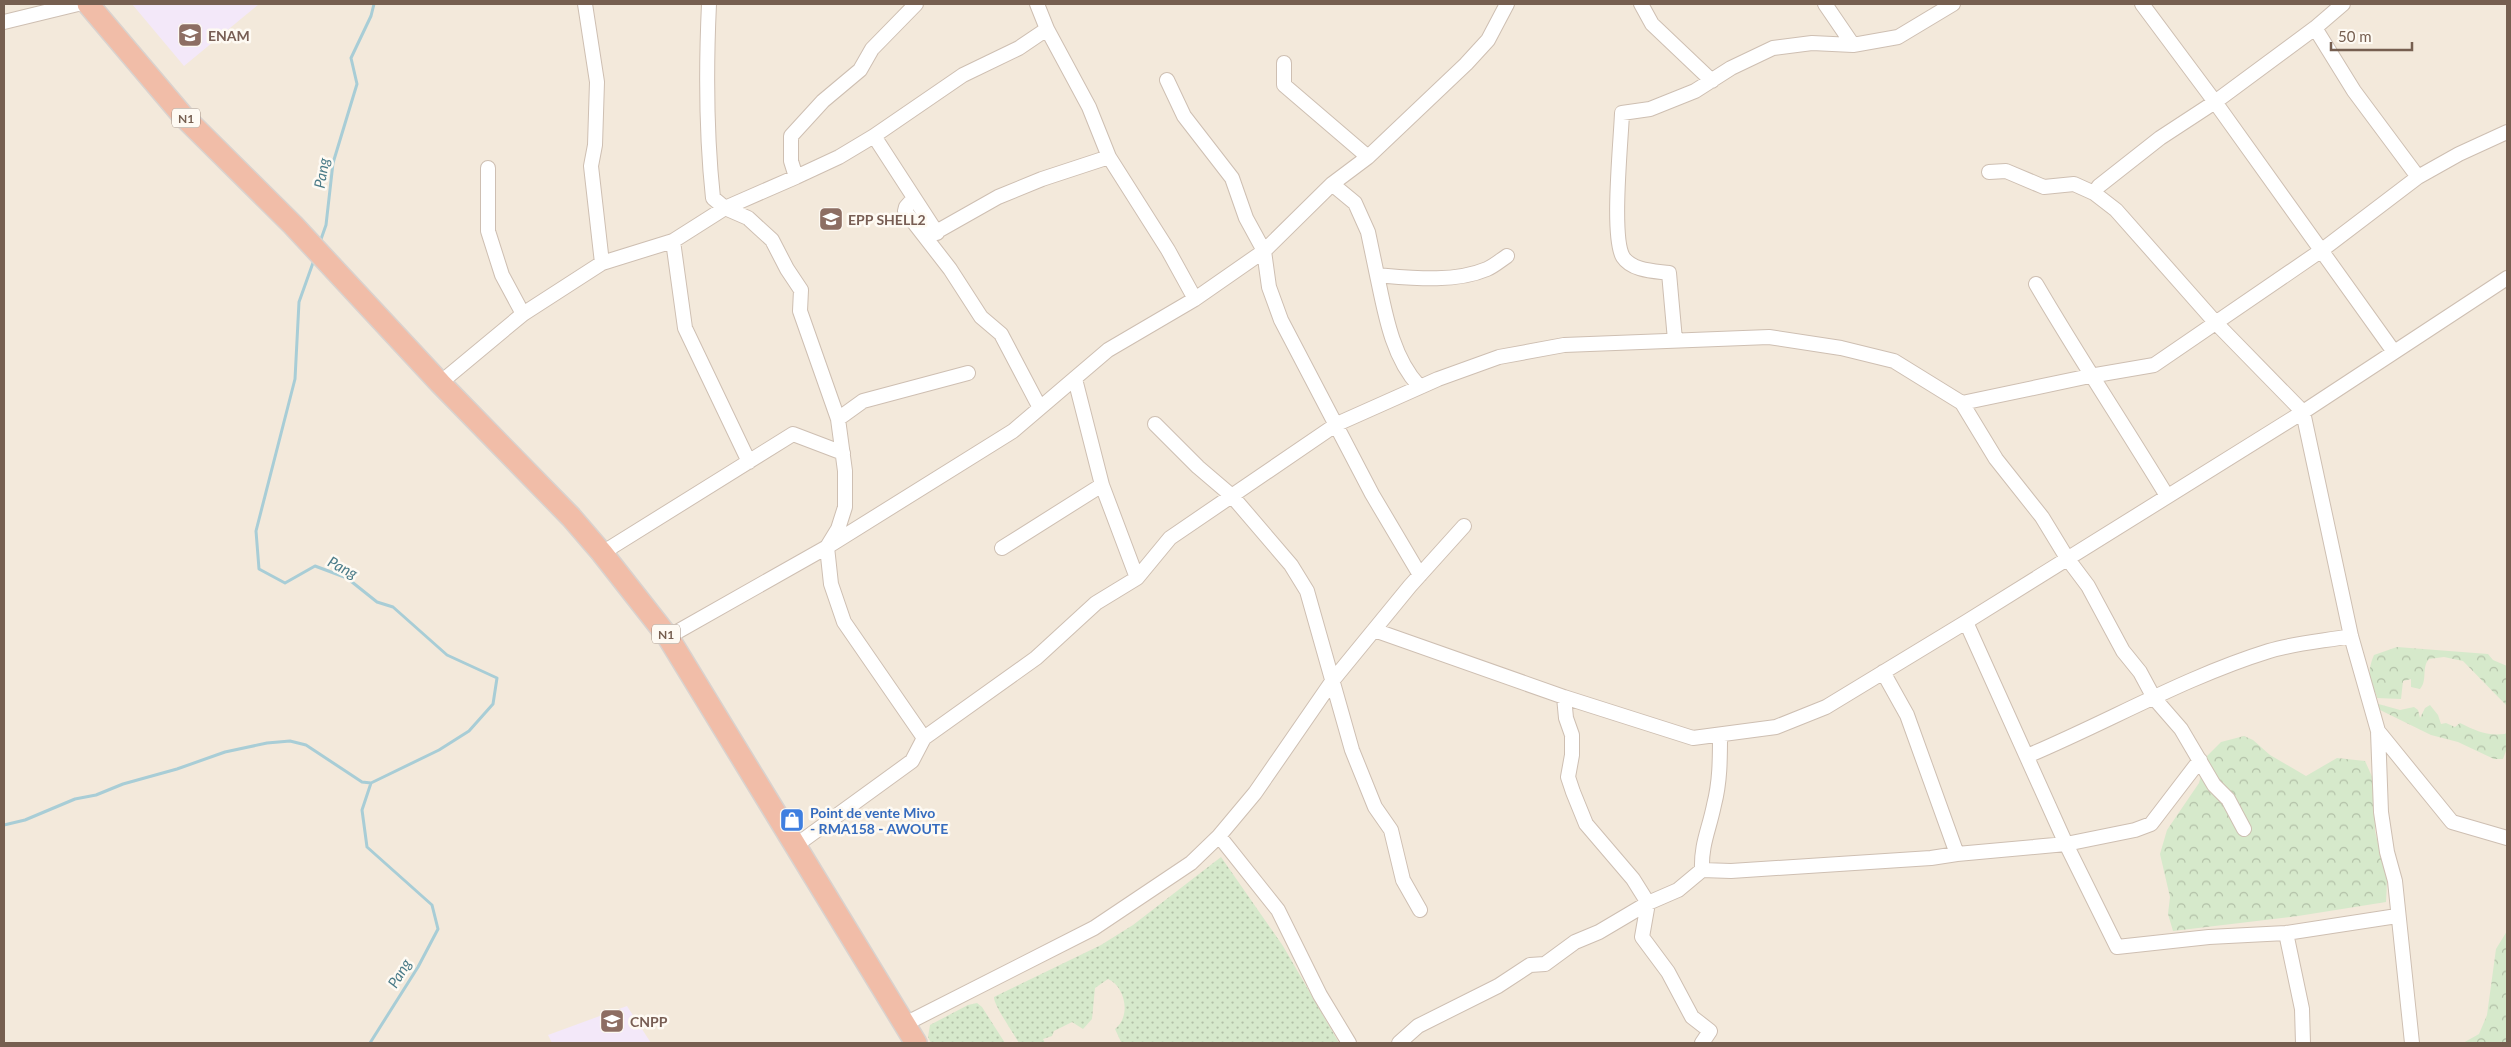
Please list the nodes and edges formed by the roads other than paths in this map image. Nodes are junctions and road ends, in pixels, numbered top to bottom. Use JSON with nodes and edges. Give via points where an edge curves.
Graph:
{"nodes":[{"id":1,"x":78,"y":4,"type":"edge"},
{"id":2,"x":88,"y":4,"type":"edge"},
{"id":3,"x":586,"y":4,"type":"edge"},
{"id":4,"x":709,"y":4,"type":"edge"},
{"id":5,"x":916,"y":4,"type":"edge"},
{"id":6,"x":1037,"y":4,"type":"edge"},
{"id":7,"x":1507,"y":4,"type":"edge"},
{"id":8,"x":1641,"y":4,"type":"edge"},
{"id":9,"x":1826,"y":4,"type":"edge"},
{"id":10,"x":1953,"y":4,"type":"edge"},
{"id":11,"x":2142,"y":4,"type":"edge"},
{"id":12,"x":2343,"y":4,"type":"edge"},
{"id":13,"x":4,"y":22,"type":"edge"},
{"id":14,"x":2315,"y":28,"type":"junction"},
{"id":15,"x":1048,"y":29,"type":"junction"},
{"id":16,"x":1853,"y":45,"type":"junction"},
{"id":17,"x":1284,"y":63,"type":"dead end"},
{"id":18,"x":1167,"y":80,"type":"dead end"},
{"id":19,"x":1712,"y":81,"type":"junction"},
{"id":20,"x":2215,"y":102,"type":"junction"},
{"id":21,"x":2507,"y":132,"type":"edge"},
{"id":22,"x":874,"y":136,"type":"junction"},
{"id":23,"x":1109,"y":157,"type":"junction"},
{"id":24,"x":1368,"y":157,"type":"junction"},
{"id":25,"x":488,"y":168,"type":"dead end"},
{"id":26,"x":1989,"y":172,"type":"dead end"},
{"id":27,"x":796,"y":177,"type":"junction"},
{"id":28,"x":2418,"y":177,"type":"junction"},
{"id":29,"x":1332,"y":184,"type":"junction"},
{"id":30,"x":2094,"y":193,"type":"junction"},
{"id":31,"x":725,"y":208,"type":"junction"},
{"id":32,"x":931,"y":235,"type":"junction"},
{"id":33,"x":673,"y":241,"type":"junction"},
{"id":34,"x":2322,"y":250,"type":"junction"},
{"id":35,"x":1264,"y":251,"type":"junction"},
{"id":36,"x":1507,"y":256,"type":"dead end"},
{"id":37,"x":602,"y":263,"type":"junction"},
{"id":38,"x":1377,"y":275,"type":"junction"},
{"id":39,"x":2507,"y":278,"type":"edge"},
{"id":40,"x":2036,"y":284,"type":"dead end"},
{"id":41,"x":1195,"y":299,"type":"junction"},
{"id":42,"x":523,"y":314,"type":"junction"},
{"id":43,"x":2216,"y":322,"type":"junction"},
{"id":44,"x":1675,"y":340,"type":"junction"},
{"id":45,"x":2394,"y":352,"type":"junction"},
{"id":46,"x":968,"y":373,"type":"dead end"},
{"id":47,"x":2090,"y":376,"type":"junction"},
{"id":48,"x":1075,"y":379,"type":"junction"},
{"id":49,"x":440,"y":383,"type":"junction"},
{"id":50,"x":1419,"y":386,"type":"junction"},
{"id":51,"x":1962,"y":403,"type":"junction"},
{"id":52,"x":1040,"y":408,"type":"junction"},
{"id":53,"x":2303,"y":412,"type":"junction"},
{"id":54,"x":838,"y":419,"type":"junction"},
{"id":55,"x":1155,"y":424,"type":"dead end"},
{"id":56,"x":1337,"y":424,"type":"junction"},
{"id":57,"x":842,"y":452,"type":"junction"},
{"id":58,"x":749,"y":462,"type":"junction"},
{"id":59,"x":1102,"y":485,"type":"junction"},
{"id":60,"x":1232,"y":496,"type":"junction"},
{"id":61,"x":2168,"y":496,"type":"junction"},
{"id":62,"x":1464,"y":526,"type":"dead end"},
{"id":63,"x":827,"y":547,"type":"junction"},
{"id":64,"x":1002,"y":548,"type":"dead end"},
{"id":65,"x":602,"y":553,"type":"junction"},
{"id":66,"x":2067,"y":558,"type":"junction"},
{"id":67,"x":1420,"y":574,"type":"junction"},
{"id":68,"x":1137,"y":578,"type":"junction"},
{"id":69,"x":1966,"y":622,"type":"junction"},
{"id":70,"x":1374,"y":630,"type":"junction"},
{"id":71,"x":2351,"y":636,"type":"junction"},
{"id":72,"x":668,"y":637,"type":"junction"},
{"id":73,"x":1883,"y":672,"type":"junction"},
{"id":74,"x":1333,"y":680,"type":"junction"},
{"id":75,"x":1564,"y":697,"type":"junction"},
{"id":76,"x":2154,"y":698,"type":"junction"},
{"id":77,"x":2378,"y":731,"type":"junction"},
{"id":78,"x":1720,"y":735,"type":"junction"},
{"id":79,"x":924,"y":738,"type":"junction"},
{"id":80,"x":2027,"y":756,"type":"junction"},
{"id":81,"x":2200,"y":760,"type":"junction"},
{"id":82,"x":2244,"y":829,"type":"dead end"},
{"id":83,"x":1219,"y":836,"type":"junction"},
{"id":84,"x":2507,"y":838,"type":"edge"},
{"id":85,"x":2066,"y":844,"type":"junction"},
{"id":86,"x":795,"y":846,"type":"junction"},
{"id":87,"x":1957,"y":854,"type":"junction"},
{"id":88,"x":1702,"y":870,"type":"junction"},
{"id":89,"x":1648,"y":903,"type":"junction"},
{"id":90,"x":1420,"y":910,"type":"dead end"},
{"id":91,"x":2397,"y":916,"type":"junction"},
{"id":92,"x":2286,"y":932,"type":"junction"},
{"id":93,"x":905,"y":1024,"type":"junction"},
{"id":94,"x":916,"y":1043,"type":"edge"},
{"id":95,"x":1349,"y":1043,"type":"edge"},
{"id":96,"x":1399,"y":1043,"type":"edge"},
{"id":97,"x":1702,"y":1043,"type":"edge"},
{"id":98,"x":2303,"y":1043,"type":"edge"},
{"id":99,"x":2412,"y":1043,"type":"edge"}],
"edges":[{"from":1,"to":13,"type":"street"},
{"from":2,"to":49,"type":"highway","number":"N1","via":[[183,116],[293,225]]},
{"from":3,"to":37,"type":"street","via":[[598,82],[591,166]]},
{"from":4,"to":31,"type":"street","via":[[708,150],[713,198]]},
{"from":5,"to":27,"type":"street","via":[[872,49],[860,70],[823,101],[791,136],[790,161]]},
{"from":6,"to":15,"type":"street"},
{"from":7,"to":24,"type":"street","via":[[1488,40]]},
{"from":8,"to":19,"type":"street","via":[[1652,24]]},
{"from":9,"to":16,"type":"street"},
{"from":10,"to":16,"type":"street","via":[[1898,37]]},
{"from":11,"to":20,"type":"street"},
{"from":12,"to":14,"type":"street"},
{"from":14,"to":20,"type":"street"},
{"from":14,"to":28,"type":"street","via":[[2354,91]]},
{"from":15,"to":22,"type":"street","via":[[1019,48],[964,75]]},
{"from":15,"to":23,"type":"street","via":[[1089,107]]},
{"from":16,"to":19,"type":"street","via":[[1812,43],[1773,48]]},
{"from":17,"to":24,"type":"street","via":[[1284,85]]},
{"from":18,"to":35,"type":"street","via":[[1184,116],[1232,178],[1246,218]]},
{"from":19,"to":44,"type":"street","via":[[1650,109],[1622,113],[1617,231],[1624,258],[1636,267],[1669,273]]},
{"from":20,"to":30,"type":"street","via":[[2160,138]]},
{"from":20,"to":34,"type":"street"},
{"from":21,"to":28,"type":"street"},
{"from":22,"to":27,"type":"street"},
{"from":22,"to":32,"type":"street","via":[[914,198],[905,211]]},
{"from":23,"to":32,"type":"street","via":[[1042,179],[998,198]]},
{"from":23,"to":41,"type":"street"},
{"from":24,"to":29,"type":"street"},
{"from":25,"to":42,"type":"street","via":[[488,231],[502,275]]},
{"from":26,"to":30,"type":"street","via":[[2006,171],[2044,187],[2074,184]]},
{"from":27,"to":31,"type":"street"},
{"from":28,"to":34,"type":"street"},
{"from":29,"to":35,"type":"street"},
{"from":29,"to":38,"type":"street","via":[[1356,202],[1368,232]]},
{"from":30,"to":43,"type":"street","via":[[2116,210]]},
{"from":31,"to":33,"type":"street"},
{"from":31,"to":54,"type":"street","via":[[748,218],[772,240],[801,290],[800,311]]},
{"from":32,"to":52,"type":"street","via":[[981,317],[1001,334]]},
{"from":33,"to":37,"type":"street"},
{"from":33,"to":58,"type":"street","via":[[685,328]]},
{"from":34,"to":43,"type":"street"},
{"from":34,"to":45,"type":"street"},
{"from":35,"to":41,"type":"street"},
{"from":35,"to":56,"type":"street","via":[[1269,287],[1280,320]]},
{"from":36,"to":38,"type":"street","via":[[1488,269],[1464,276],[1411,278]]},
{"from":37,"to":42,"type":"street"},
{"from":38,"to":50,"type":"street","via":[[1397,353]]},
{"from":39,"to":45,"type":"street"},
{"from":40,"to":47,"type":"street"},
{"from":41,"to":48,"type":"street","via":[[1108,350]]},
{"from":42,"to":49,"type":"street"},
{"from":43,"to":47,"type":"street","via":[[2154,365]]},
{"from":43,"to":53,"type":"street"},
{"from":44,"to":50,"type":"street","via":[[1564,345],[1498,356]]},
{"from":44,"to":51,"type":"street","via":[[1769,337],[1841,348],[1894,361]]},
{"from":45,"to":53,"type":"street"},
{"from":46,"to":54,"type":"street","via":[[863,402]]},
{"from":47,"to":51,"type":"street"},
{"from":47,"to":61,"type":"street"},
{"from":48,"to":52,"type":"street"},
{"from":48,"to":59,"type":"street"},
{"from":49,"to":65,"type":"highway","number":"N1"},
{"from":50,"to":56,"type":"street"},
{"from":51,"to":66,"type":"street","via":[[1996,459],[2042,517]]},
{"from":52,"to":63,"type":"street","via":[[1013,431]]},
{"from":53,"to":61,"type":"street"},
{"from":53,"to":71,"type":"street"},
{"from":54,"to":57,"type":"street"},
{"from":55,"to":60,"type":"street"},
{"from":56,"to":60,"type":"street"},
{"from":56,"to":67,"type":"street","via":[[1372,494]]},
{"from":57,"to":58,"type":"street","via":[[793,434]]},
{"from":57,"to":63,"type":"street","via":[[845,506],[838,530]]},
{"from":58,"to":65,"type":"street"},
{"from":59,"to":64,"type":"street"},
{"from":59,"to":68,"type":"street"},
{"from":60,"to":68,"type":"street","via":[[1170,538]]},
{"from":60,"to":74,"type":"street","via":[[1291,564],[1306,591]]},
{"from":61,"to":66,"type":"street"},
{"from":62,"to":67,"type":"street"},
{"from":63,"to":72,"type":"street"},
{"from":63,"to":79,"type":"street","via":[[831,584],[844,622]]},
{"from":65,"to":72,"type":"highway","number":"N1"},
{"from":66,"to":69,"type":"street"},
{"from":66,"to":76,"type":"street","via":[[2088,586],[2123,651],[2140,672]]},
{"from":67,"to":70,"type":"street"},
{"from":68,"to":79,"type":"street","via":[[1096,603],[1036,658]]},
{"from":69,"to":73,"type":"street"},
{"from":69,"to":80,"type":"street"},
{"from":70,"to":74,"type":"street"},
{"from":70,"to":75,"type":"street"},
{"from":71,"to":76,"type":"street","via":[[2270,651],[2208,673]]},
{"from":71,"to":77,"type":"street"},
{"from":72,"to":86,"type":"highway","number":"N1"},
{"from":73,"to":78,"type":"street","via":[[1826,707],[1776,727]]},
{"from":73,"to":87,"type":"street","via":[[1907,715]]},
{"from":74,"to":83,"type":"street","via":[[1255,793]]},
{"from":74,"to":90,"type":"street","via":[[1352,750],[1375,807],[1391,830],[1403,880]]},
{"from":75,"to":78,"type":"street","via":[[1694,738]]},
{"from":75,"to":89,"type":"street","via":[[1572,735],[1568,777],[1586,824],[1633,879]]},
{"from":76,"to":80,"type":"street"},
{"from":76,"to":81,"type":"street","via":[[2181,729]]},
{"from":77,"to":84,"type":"street","via":[[2452,822]]},
{"from":77,"to":91,"type":"street","via":[[2381,812],[2386,852],[2395,881]]},
{"from":78,"to":88,"type":"street","via":[[1715,804],[1701,849]]},
{"from":79,"to":86,"type":"street","via":[[912,761]]},
{"from":80,"to":85,"type":"street"},
{"from":81,"to":82,"type":"street","via":[[2214,785],[2228,799]]},
{"from":81,"to":85,"type":"street","via":[[2151,824]]},
{"from":83,"to":93,"type":"street","via":[[1191,863],[1094,928]]},
{"from":83,"to":95,"type":"street","via":[[1278,910],[1320,995]]},
{"from":85,"to":87,"type":"street"},
{"from":85,"to":92,"type":"street","via":[[2118,947]]},
{"from":86,"to":93,"type":"highway","number":"N1"},
{"from":87,"to":88,"type":"street","via":[[1857,865]]},
{"from":88,"to":89,"type":"street","via":[[1678,890]]},
{"from":89,"to":96,"type":"street","via":[[1575,942],[1545,964],[1530,965],[1498,986],[1418,1026]]},
{"from":89,"to":97,"type":"street","via":[[1642,936],[1668,972],[1692,1017],[1710,1031]]},
{"from":91,"to":92,"type":"street"},
{"from":91,"to":99,"type":"street"},
{"from":92,"to":98,"type":"street","via":[[2302,1009]]},
{"from":93,"to":94,"type":"highway","number":"N1"}]}
